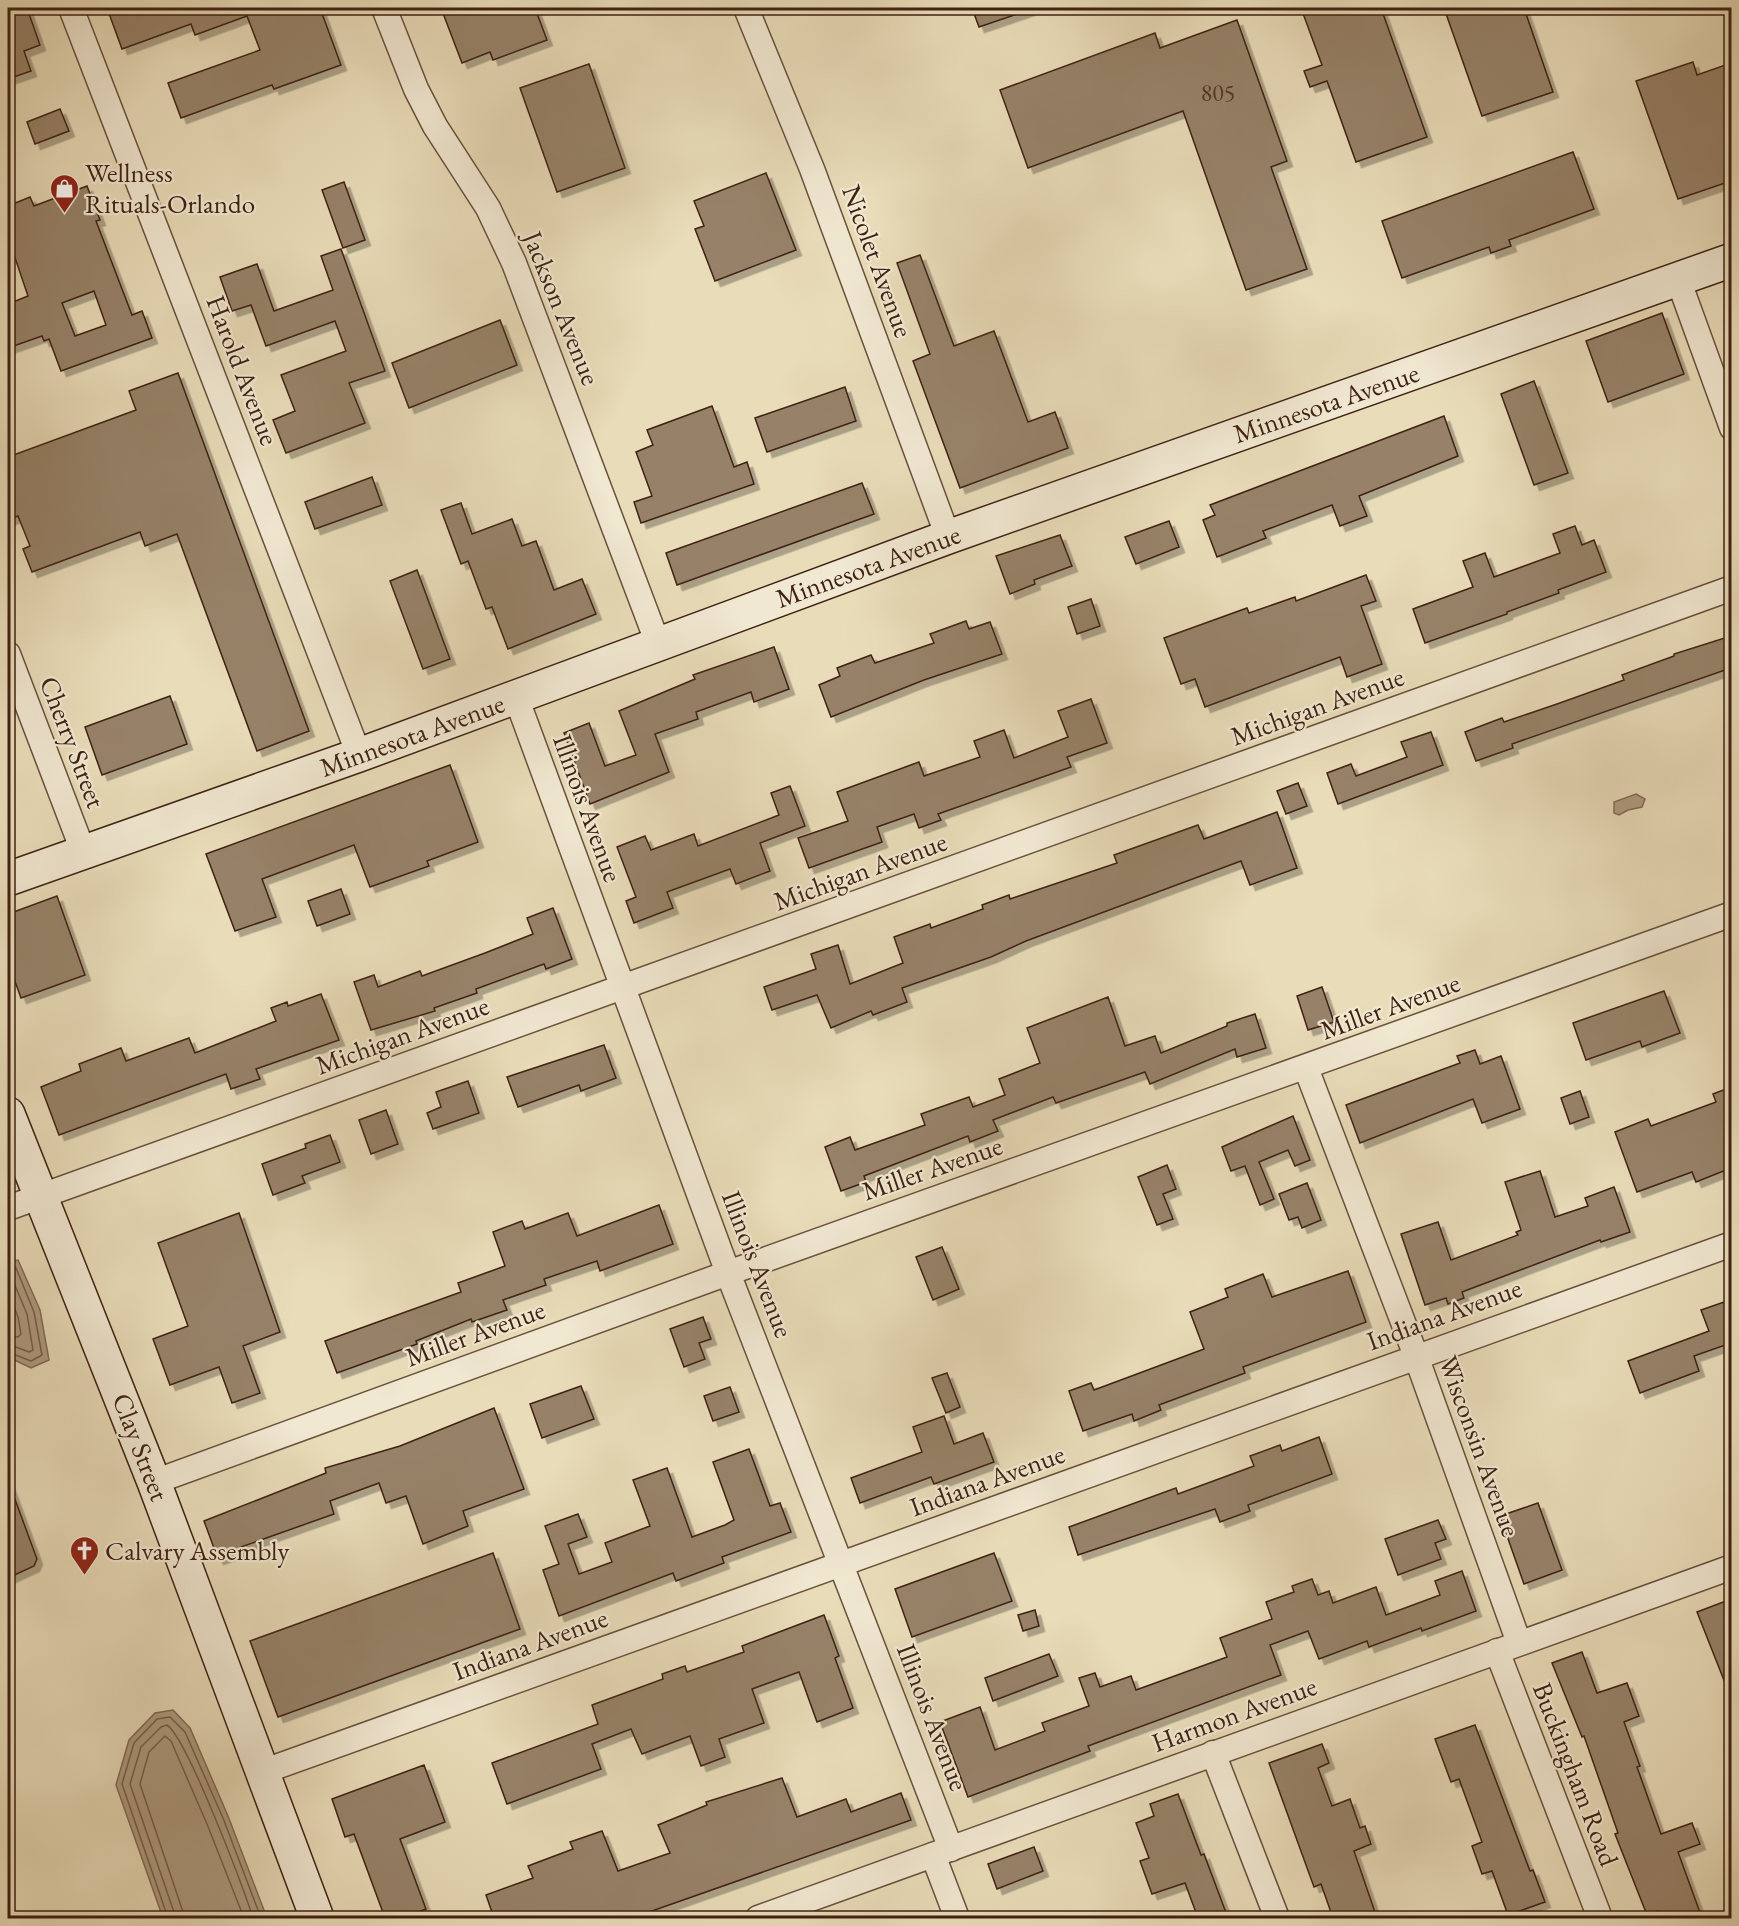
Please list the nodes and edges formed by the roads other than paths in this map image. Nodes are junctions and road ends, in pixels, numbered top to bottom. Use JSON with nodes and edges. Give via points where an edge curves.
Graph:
{"nodes":[{"id":1,"x":71,"y":8,"type":"edge"},
{"id":2,"x":384,"y":8,"type":"edge"},
{"id":3,"x":746,"y":8,"type":"edge"},
{"id":4,"x":1731,"y":260,"type":"edge"},
{"id":5,"x":1678,"y":279,"type":"junction"},
{"id":6,"x":1731,"y":428,"type":"edge"},
{"id":7,"x":948,"y":537,"type":"junction"},
{"id":8,"x":1731,"y":588,"type":"edge"},
{"id":9,"x":658,"y":644,"type":"junction"},
{"id":10,"x":8,"y":654,"type":"edge"},
{"id":11,"x":516,"y":697,"type":"junction"},
{"id":12,"x":358,"y":755,"type":"junction"},
{"id":13,"x":83,"y":851,"type":"junction"},
{"id":14,"x":8,"y":879,"type":"edge"},
{"id":15,"x":1731,"y":914,"type":"edge"},
{"id":16,"x":623,"y":988,"type":"junction"},
{"id":17,"x":1306,"y":1068,"type":"junction"},
{"id":18,"x":8,"y":1114,"type":"edge"},
{"id":19,"x":42,"y":1196,"type":"junction"},
{"id":20,"x":8,"y":1208,"type":"edge"},
{"id":21,"x":1731,"y":1244,"type":"edge"},
{"id":22,"x":728,"y":1273,"type":"junction"},
{"id":23,"x":1416,"y":1356,"type":"junction"},
{"id":24,"x":154,"y":1482,"type":"junction"},
{"id":25,"x":842,"y":1564,"type":"junction"},
{"id":26,"x":1731,"y":1567,"type":"edge"},
{"id":27,"x":1508,"y":1647,"type":"junction"},
{"id":28,"x":1214,"y":1754,"type":"junction"},
{"id":29,"x":262,"y":1772,"type":"junction"},
{"id":30,"x":942,"y":1852,"type":"junction"},
{"id":31,"x":317,"y":1918,"type":"edge"},
{"id":32,"x":758,"y":1918,"type":"edge"},
{"id":33,"x":957,"y":1918,"type":"edge"},
{"id":34,"x":1277,"y":1918,"type":"edge"},
{"id":35,"x":1600,"y":1918,"type":"edge"}],
"edges":[{"from":1,"to":12,"type":"street","name":"Harold Avenue"},
{"from":2,"to":9,"type":"street","name":"Jackson Avenue","via":[[416,89],[488,208],[514,263]]},
{"from":3,"to":7,"type":"street","name":"Nicolet Avenue","via":[[812,169]]},
{"from":4,"to":5,"type":"street","name":"Minnesota Avenue"},
{"from":5,"to":6,"type":"street"},
{"from":5,"to":7,"type":"street","name":"Minnesota Avenue"},
{"from":7,"to":9,"type":"street","name":"Minnesota Avenue"},
{"from":8,"to":16,"type":"street","name":"Michigan Avenue"},
{"from":9,"to":11,"type":"street","name":"Minnesota Avenue"},
{"from":10,"to":13,"type":"street","name":"Cherry Street"},
{"from":11,"to":12,"type":"street","name":"Minnesota Avenue"},
{"from":11,"to":16,"type":"street","name":"Illinois Avenue"},
{"from":12,"to":13,"type":"street","name":"Minnesota Avenue"},
{"from":13,"to":14,"type":"street","name":"Minnesota Avenue"},
{"from":15,"to":17,"type":"street","name":"Miller Avenue"},
{"from":16,"to":19,"type":"street","name":"Michigan Avenue"},
{"from":16,"to":22,"type":"street","name":"Illinois Avenue"},
{"from":17,"to":22,"type":"street","name":"Miller Avenue"},
{"from":17,"to":23,"type":"street","name":"Wisconsin Avenue"},
{"from":18,"to":19,"type":"street","name":"Clay Street"},
{"from":19,"to":20,"type":"street","name":"Michigan Avenue"},
{"from":19,"to":24,"type":"street","name":"Clay Street"},
{"from":21,"to":23,"type":"street","name":"Indiana Avenue"},
{"from":22,"to":24,"type":"street","name":"Miller Avenue"},
{"from":22,"to":25,"type":"street","name":"Illinois Avenue"},
{"from":23,"to":25,"type":"street","name":"Indiana Avenue"},
{"from":23,"to":27,"type":"street","name":"Wisconsin Avenue"},
{"from":24,"to":29,"type":"street","name":"Clay Street"},
{"from":25,"to":29,"type":"street","name":"Indiana Avenue"},
{"from":25,"to":30,"type":"street","name":"Illinois Avenue"},
{"from":26,"to":27,"type":"street","name":"Harmon Avenue"},
{"from":27,"to":28,"type":"street","name":"Harmon Avenue"},
{"from":27,"to":35,"type":"street","name":"Buckingham Road"},
{"from":28,"to":30,"type":"street","name":"Harmon Avenue"},
{"from":28,"to":34,"type":"street"},
{"from":29,"to":31,"type":"street","name":"Clay Street"},
{"from":30,"to":32,"type":"street","name":"Harmon Avenue"},
{"from":30,"to":33,"type":"street","name":"Illinois Avenue"}]}
